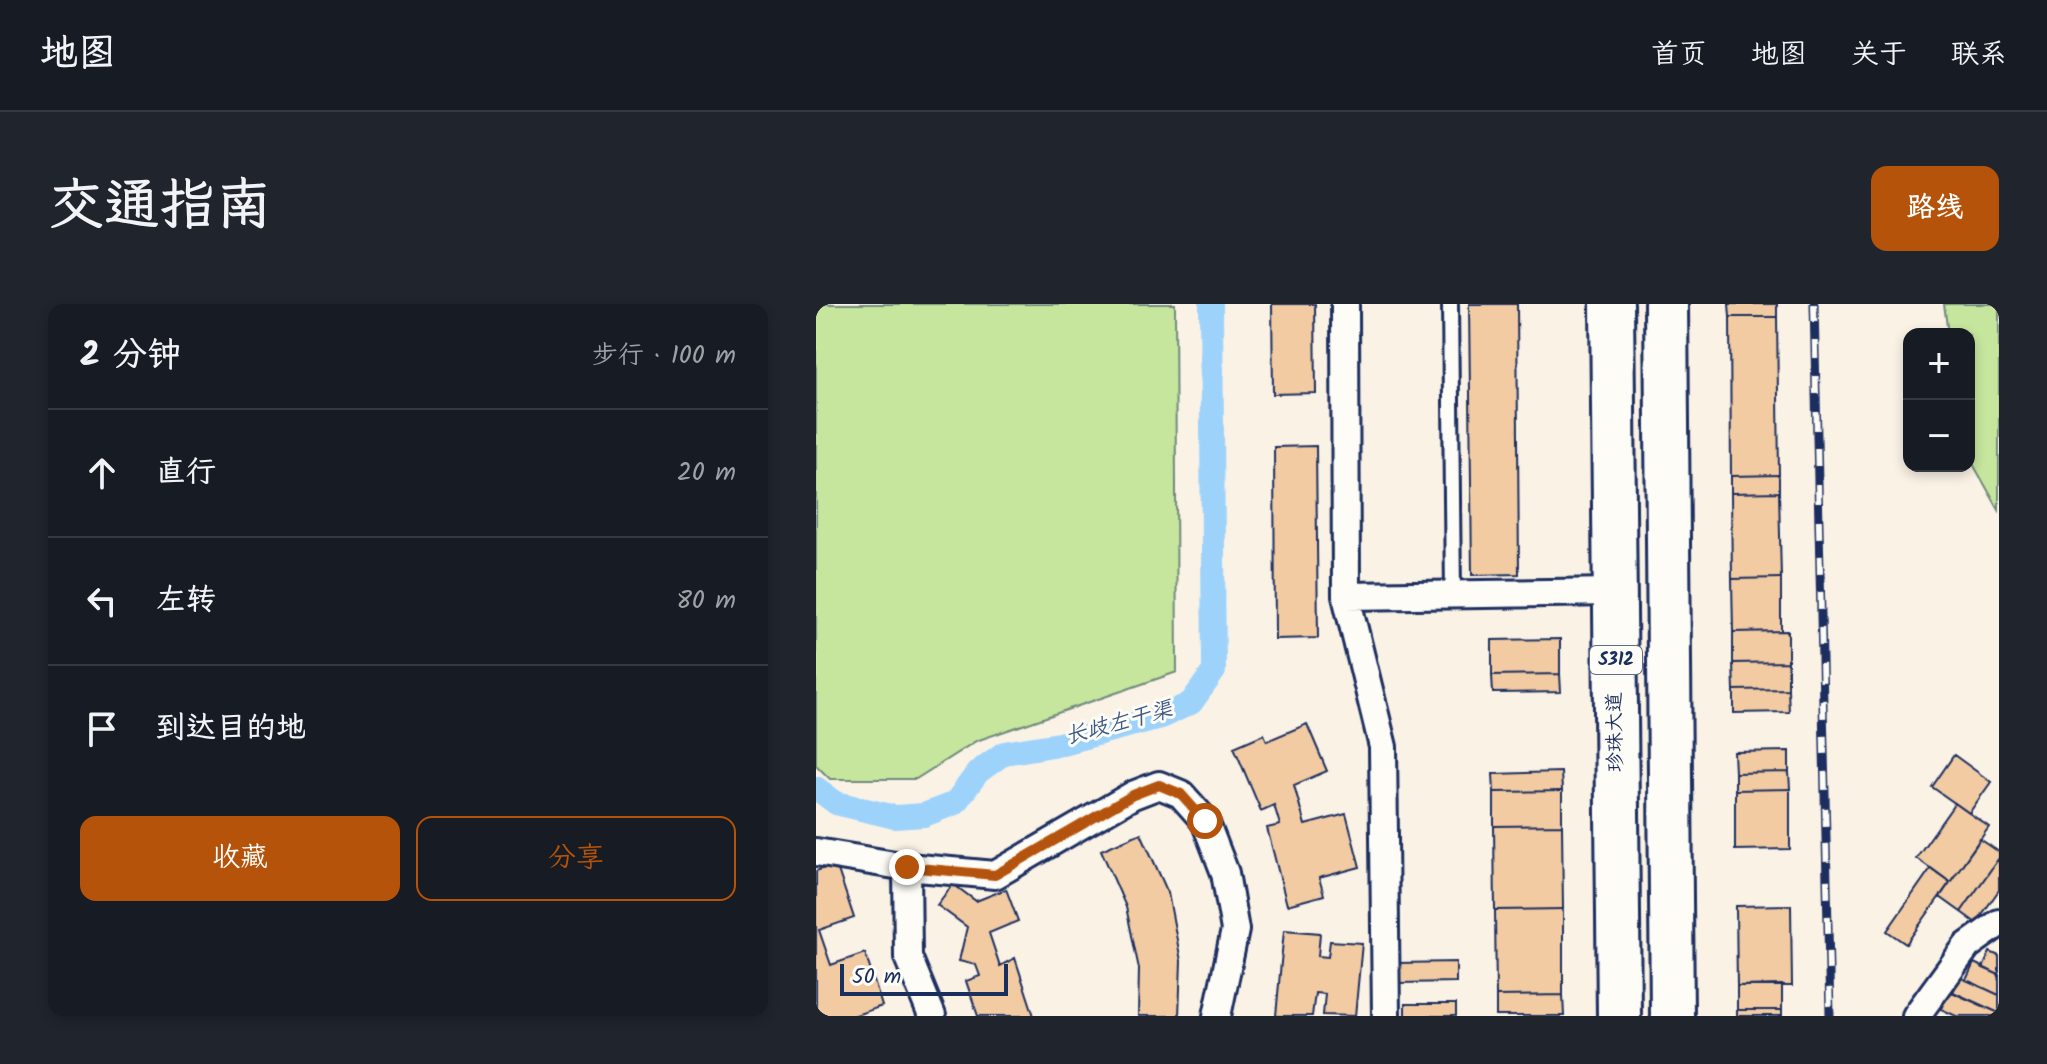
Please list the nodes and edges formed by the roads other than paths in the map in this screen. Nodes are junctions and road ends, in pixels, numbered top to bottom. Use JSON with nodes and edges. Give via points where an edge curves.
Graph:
{"nodes":[{"id":1,"x":1345,"y":304,"type":"edge"},
{"id":2,"x":1450,"y":304,"type":"edge"},
{"id":3,"x":1612,"y":304,"type":"edge"},
{"id":4,"x":1666,"y":304,"type":"edge"},
{"id":5,"x":1615,"y":592,"type":"junction"},
{"id":6,"x":1453,"y":595,"type":"junction"},
{"id":7,"x":1346,"y":596,"type":"junction"},
{"id":8,"x":816,"y":852,"type":"edge"},
{"id":9,"x":907,"y":867,"type":"junction"},
{"id":10,"x":1999,"y":923,"type":"edge"},
{"id":11,"x":932,"y":1016,"type":"edge"},
{"id":12,"x":1217,"y":1016,"type":"edge"},
{"id":13,"x":1386,"y":1016,"type":"edge"},
{"id":14,"x":1619,"y":1016,"type":"edge"},
{"id":15,"x":1672,"y":1016,"type":"edge"},
{"id":16,"x":1916,"y":1016,"type":"edge"}],
"edges":[{"from":1,"to":7,"type":"street"},
{"from":2,"to":6,"type":"lane"},
{"from":3,"to":5,"type":"main road","name":"珍珠大道","number":"S312"},
{"from":4,"to":15,"type":"main road","number":"S312"},
{"from":5,"to":6,"type":"street"},
{"from":5,"to":14,"type":"main road","name":"珍珠大道","number":"S312"},
{"from":6,"to":7,"type":"street"},
{"from":7,"to":13,"type":"street","via":[[1383,747]]},
{"from":8,"to":9,"type":"street"},
{"from":9,"to":11,"type":"street","via":[[908,957]]},
{"from":9,"to":12,"type":"street","via":[[995,875],[1133,795],[1159,785],[1181,794],[1205,821],[1225,873],[1235,930]]},
{"from":10,"to":16,"type":"street","via":[[1967,946]]}]}
